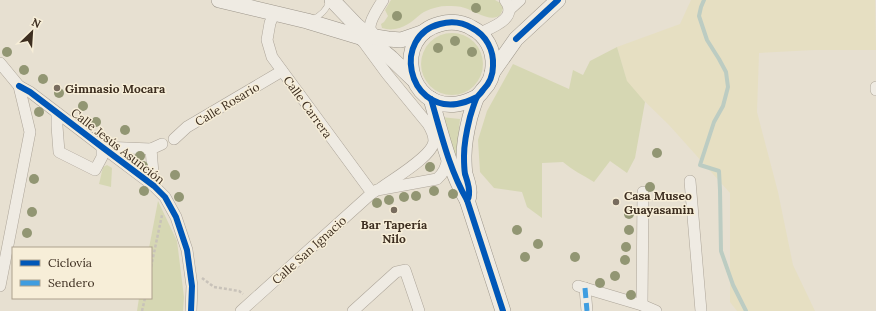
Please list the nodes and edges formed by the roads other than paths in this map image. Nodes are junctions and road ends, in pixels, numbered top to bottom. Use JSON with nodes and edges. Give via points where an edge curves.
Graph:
{"nodes":[{"id":1,"x":219,"y":0,"type":"edge"},
{"id":2,"x":331,"y":0,"type":"edge"},
{"id":3,"x":383,"y":0,"type":"edge"},
{"id":4,"x":520,"y":0,"type":"edge"},
{"id":5,"x":558,"y":0,"type":"edge"},
{"id":6,"x":507,"y":5,"type":"edge"},
{"id":7,"x":274,"y":14,"type":"junction"},
{"id":8,"x":307,"y":21,"type":"junction"},
{"id":9,"x":366,"y":32,"type":"junction"},
{"id":10,"x":424,"y":32,"type":"junction"},
{"id":11,"x":482,"y":36,"type":"junction"},
{"id":12,"x":516,"y":39,"type":"junction"},
{"id":13,"x":0,"y":63,"type":"edge"},
{"id":14,"x":282,"y":72,"type":"junction"},
{"id":15,"x":492,"y":73,"type":"junction"},
{"id":16,"x":414,"y":79,"type":"junction"},
{"id":17,"x":19,"y":86,"type":"junction"},
{"id":18,"x":477,"y":97,"type":"junction"},
{"id":19,"x":431,"y":99,"type":"junction"},
{"id":20,"x":58,"y":113,"type":"junction"},
{"id":21,"x":174,"y":139,"type":"dead end"},
{"id":22,"x":162,"y":144,"type":"dead end"},
{"id":23,"x":102,"y":147,"type":"junction"},
{"id":24,"x":151,"y":148,"type":"junction"},
{"id":25,"x":448,"y":158,"type":"junction"},
{"id":26,"x":690,"y":181,"type":"dead end"},
{"id":27,"x":154,"y":186,"type":"junction"},
{"id":28,"x":375,"y":192,"type":"junction"},
{"id":29,"x":643,"y":192,"type":"dead end"},
{"id":30,"x":467,"y":200,"type":"junction"},
{"id":31,"x":0,"y":286,"type":"edge"},
{"id":32,"x":642,"y":305,"type":"junction"},
{"id":33,"x":191,"y":311,"type":"edge"},
{"id":34,"x":241,"y":311,"type":"edge"},
{"id":35,"x":353,"y":311,"type":"edge"},
{"id":36,"x":419,"y":311,"type":"edge"},
{"id":37,"x":503,"y":311,"type":"edge"},
{"id":38,"x":587,"y":311,"type":"edge"},
{"id":39,"x":656,"y":311,"type":"edge"},
{"id":40,"x":701,"y":311,"type":"edge"}],
"edges":[{"from":1,"to":7,"type":"main road"},
{"from":2,"to":8,"type":"lane","via":[[324,12]]},
{"from":2,"to":9,"type":"main road"},
{"from":3,"to":9,"type":"street"},
{"from":4,"to":6,"type":"street"},
{"from":5,"to":12,"type":"main road"},
{"from":6,"to":11,"type":"street","via":[[506,18]]},
{"from":7,"to":8,"type":"main road"},
{"from":7,"to":14,"type":"street","name":"Calle Carrera","via":[[267,40],[272,57]]},
{"from":8,"to":9,"type":"main road"},
{"from":9,"to":10,"type":"main road","via":[[401,40]]},
{"from":9,"to":16,"type":"main road","via":[[379,48]]},
{"from":9,"to":28,"type":"street","name":"Calle San Ignacio","via":[[387,74],[432,130],[434,142],[421,160]]},
{"from":10,"to":11,"type":"main road","via":[[437,25],[452,22],[474,28]]},
{"from":10,"to":16,"type":"main road","via":[[415,44],[411,58]]},
{"from":11,"to":12,"type":"main road","via":[[498,40]]},
{"from":11,"to":15,"type":"main road","via":[[492,52]]},
{"from":12,"to":15,"type":"main road"},
{"from":13,"to":17,"type":"street"},
{"from":14,"to":21,"type":"street","name":"Calle Rosario","via":[[187,127]]},
{"from":14,"to":28,"type":"street","name":"Calle Carrera"},
{"from":15,"to":18,"type":"main road","via":[[488,85]]},
{"from":16,"to":19,"type":"main road","via":[[420,91]]},
{"from":17,"to":20,"type":"street","name":"Calle Jesús Asunción"},
{"from":17,"to":31,"type":"street","via":[[30,132]]},
{"from":18,"to":19,"type":"main road","via":[[453,105],[441,104]]},
{"from":18,"to":30,"type":"main road","via":[[465,142],[465,172],[469,194]]},
{"from":19,"to":25,"type":"main road"},
{"from":20,"to":23,"type":"street","name":"Calle Jesús Asunción"},
{"from":20,"to":23,"type":"street","via":[[59,152],[95,170],[102,157]]},
{"from":22,"to":24,"type":"street"},
{"from":23,"to":24,"type":"street"},
{"from":23,"to":27,"type":"street","name":"Calle Jesús Asunción"},
{"from":24,"to":27,"type":"street"},
{"from":25,"to":28,"type":"street","via":[[446,170],[437,180]]},
{"from":25,"to":30,"type":"main road"},
{"from":26,"to":40,"type":"street"},
{"from":27,"to":33,"type":"street","name":"Calle Jesús Asunción","via":[[165,197],[176,217],[187,250],[192,286]]},
{"from":28,"to":34,"type":"street","name":"Calle San Ignacio"},
{"from":29,"to":32,"type":"street"},
{"from":30,"to":37,"type":"main road"},
{"from":32,"to":38,"type":"street","via":[[581,287]]},
{"from":32,"to":39,"type":"street"},
{"from":35,"to":36,"type":"street","via":[[396,272],[405,270]]}]}
